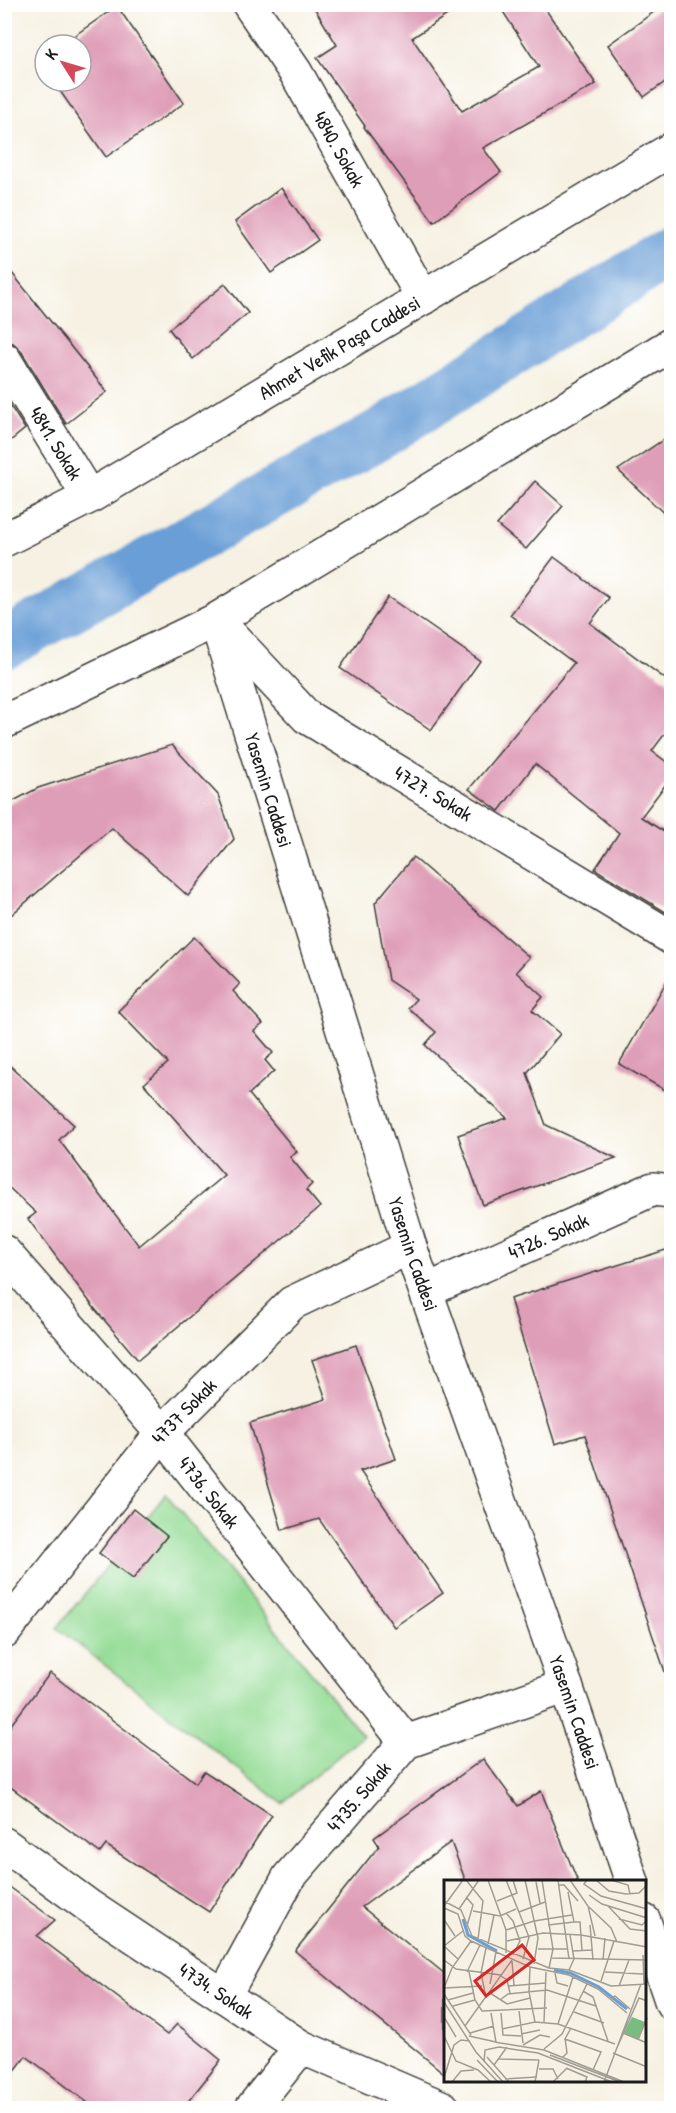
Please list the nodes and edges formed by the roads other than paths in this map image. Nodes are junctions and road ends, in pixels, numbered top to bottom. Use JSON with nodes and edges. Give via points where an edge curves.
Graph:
{"nodes":[{"id":1,"x":249,"y":4,"type":"edge"},
{"id":2,"x":672,"y":149,"type":"edge"},
{"id":3,"x":423,"y":298,"type":"junction"},
{"id":4,"x":672,"y":344,"type":"edge"},
{"id":5,"x":4,"y":359,"type":"edge"},
{"id":6,"x":89,"y":497,"type":"junction"},
{"id":7,"x":4,"y":540,"type":"edge"},
{"id":8,"x":216,"y":620,"type":"junction"},
{"id":9,"x":4,"y":722,"type":"edge"},
{"id":10,"x":672,"y":938,"type":"edge"},
{"id":11,"x":672,"y":1191,"type":"edge"},
{"id":12,"x":410,"y":1246,"type":"junction"},
{"id":13,"x":4,"y":1252,"type":"edge"},
{"id":14,"x":426,"y":1291,"type":"junction"},
{"id":15,"x":162,"y":1432,"type":"junction"},
{"id":16,"x":4,"y":1632,"type":"edge"},
{"id":17,"x":566,"y":1686,"type":"junction"},
{"id":18,"x":406,"y":1742,"type":"junction"},
{"id":19,"x":4,"y":1844,"type":"edge"},
{"id":20,"x":631,"y":1880,"type":"edge"},
{"id":21,"x":646,"y":1923,"type":"edge"},
{"id":22,"x":664,"y":1958,"type":"edge"},
{"id":23,"x":224,"y":1996,"type":"junction"},
{"id":24,"x":672,"y":2003,"type":"edge"},
{"id":25,"x":301,"y":2047,"type":"junction"},
{"id":26,"x":252,"y":2109,"type":"edge"},
{"id":27,"x":443,"y":2109,"type":"edge"}],
"edges":[{"from":1,"to":3,"type":"street","name":"4840. Sokak","via":[[296,73]]},
{"from":2,"to":3,"type":"street","name":"Ahmet Vefik Paşa Caddesi"},
{"from":3,"to":6,"type":"street","name":"Ahmet Vefik Paşa Caddesi"},
{"from":4,"to":8,"type":"street"},
{"from":5,"to":6,"type":"street","name":"4841. Sokak"},
{"from":6,"to":7,"type":"street","name":"Ahmet Vefik Paşa Caddesi"},
{"from":8,"to":9,"type":"street"},
{"from":8,"to":10,"type":"street","name":"4727. Sokak","via":[[307,717]]},
{"from":8,"to":12,"type":"street","name":"Yasemin Caddesi"},
{"from":11,"to":14,"type":"street","name":"4726. Sokak","via":[[653,1189]]},
{"from":12,"to":14,"type":"street","name":"Yasemin Caddesi"},
{"from":12,"to":15,"type":"street","name":"4737 Sokak","via":[[292,1303]]},
{"from":13,"to":15,"type":"street","name":"4736. Sokak"},
{"from":14,"to":17,"type":"street","name":"Yasemin Caddesi"},
{"from":15,"to":16,"type":"street","name":"4737 Sokak"},
{"from":15,"to":18,"type":"street","name":"4736. Sokak"},
{"from":17,"to":18,"type":"street","name":"4735. Sokak"},
{"from":17,"to":20,"type":"street","name":"Yasemin Caddesi"},
{"from":18,"to":23,"type":"street","name":"4735. Sokak","via":[[289,1877]]},
{"from":19,"to":23,"type":"street","name":"4734. Sokak"},
{"from":21,"to":22,"type":"street"},
{"from":22,"to":24,"type":"street"},
{"from":23,"to":25,"type":"street","name":"4734. Sokak"},
{"from":25,"to":26,"type":"street"},
{"from":25,"to":27,"type":"street","name":"4734. Sokak"}]}
